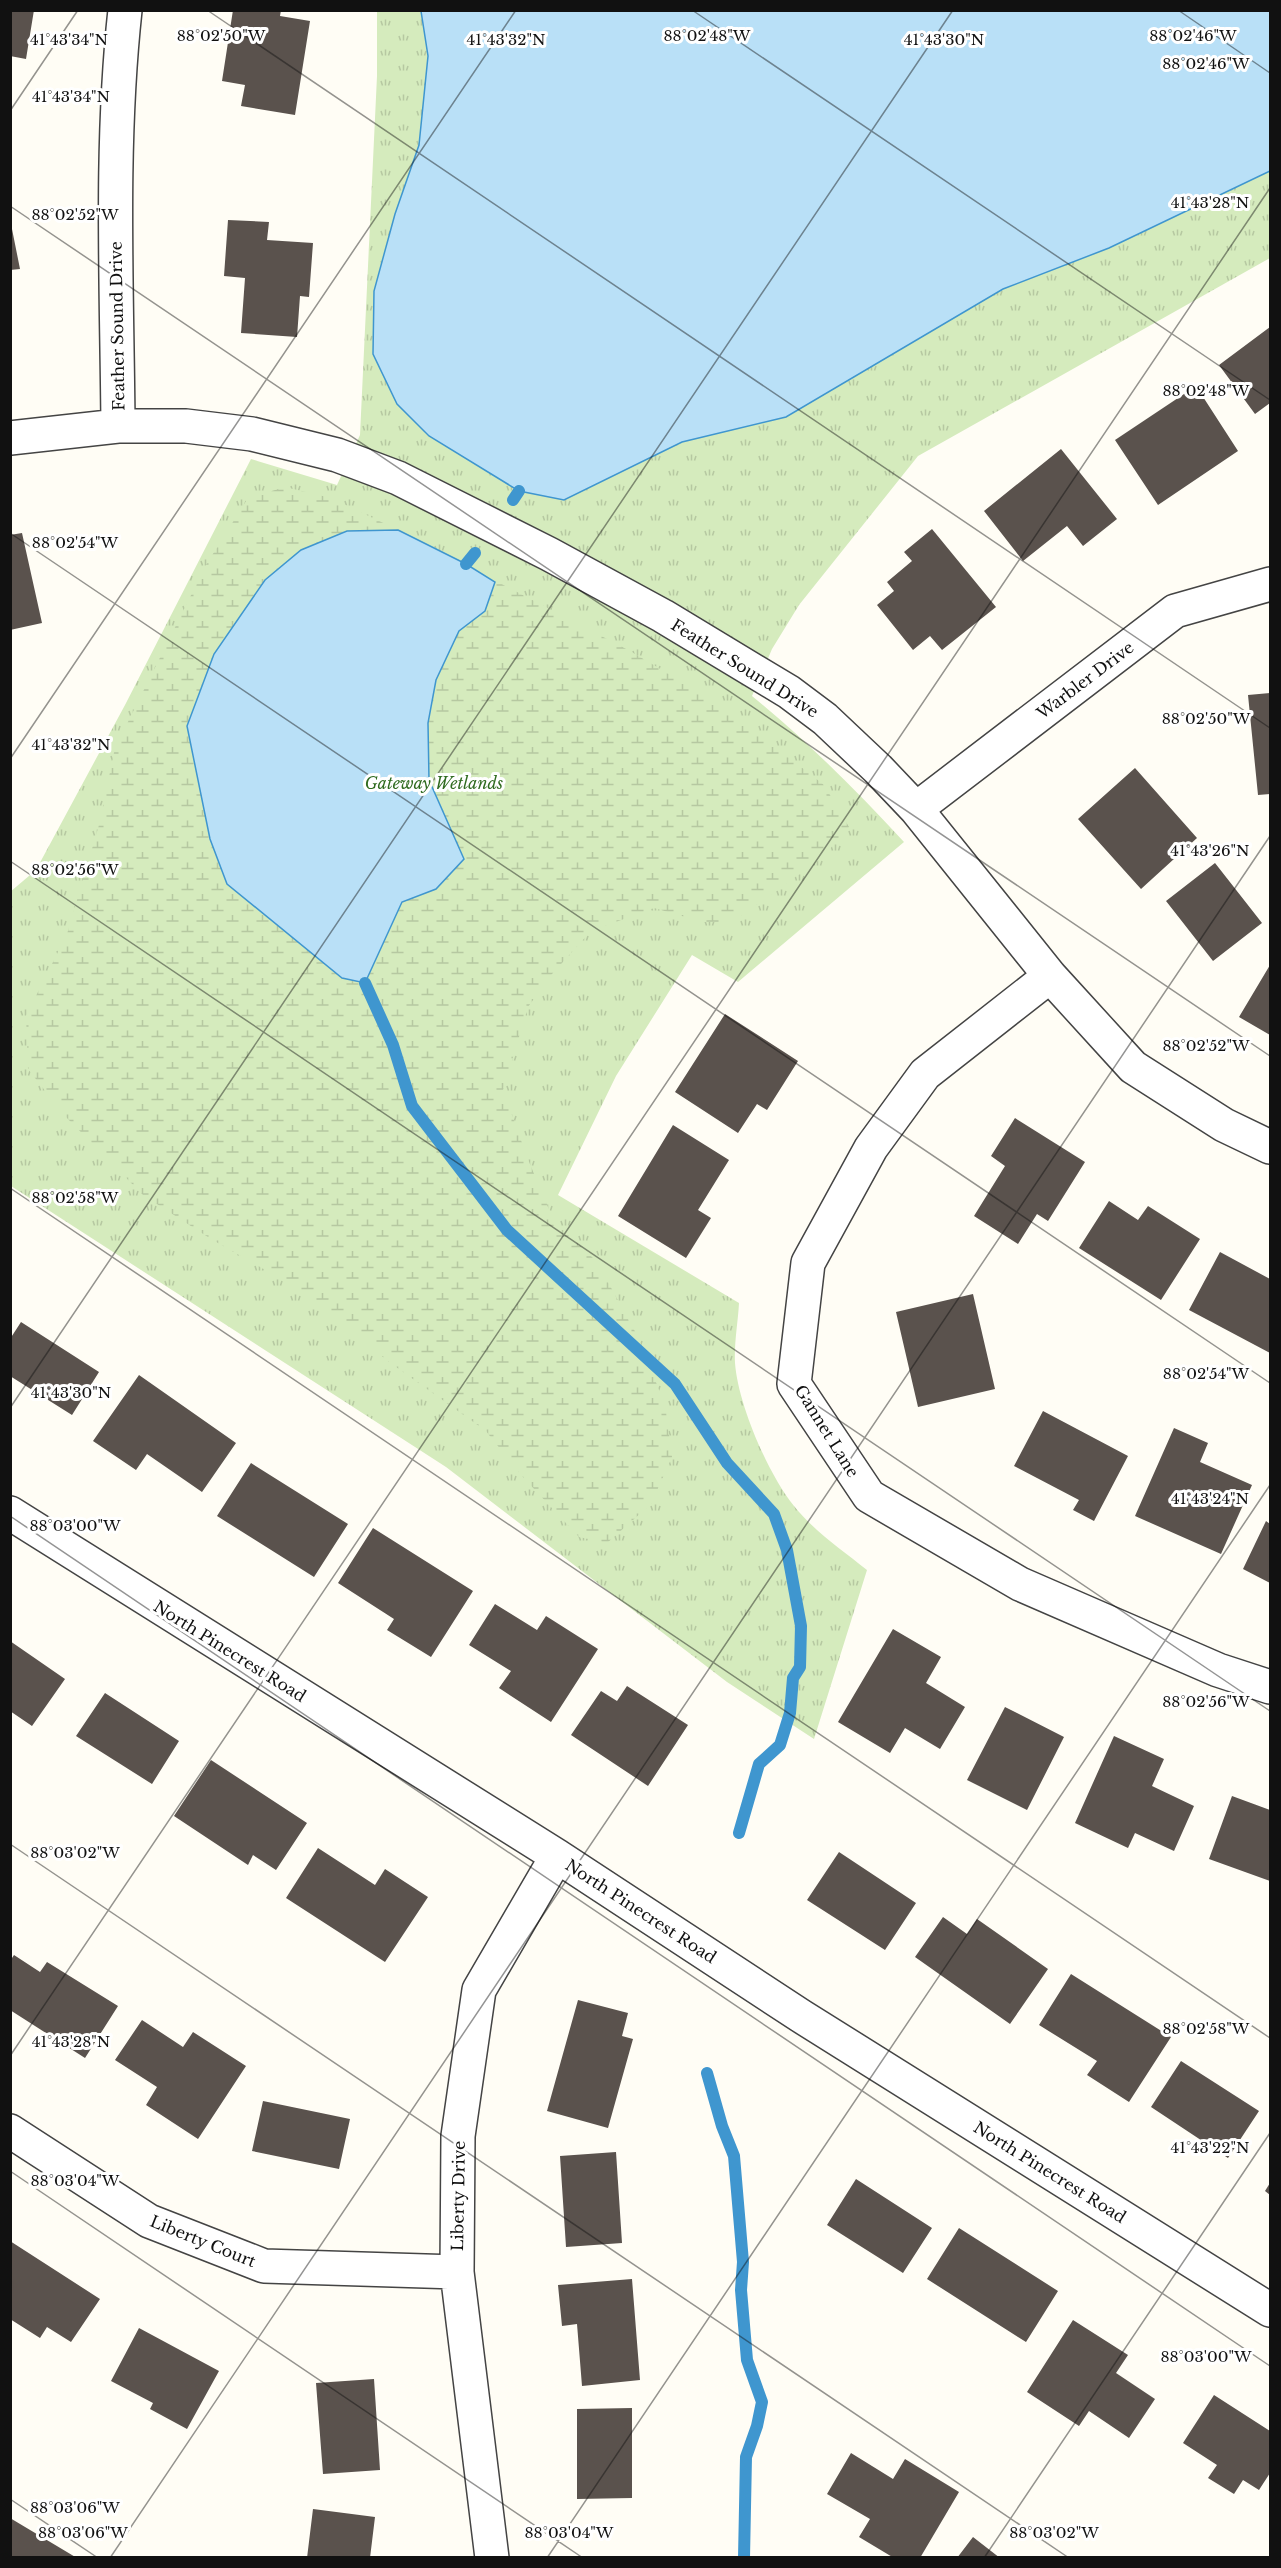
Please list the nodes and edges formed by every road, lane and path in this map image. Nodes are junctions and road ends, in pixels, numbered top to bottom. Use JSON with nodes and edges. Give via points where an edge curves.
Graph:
{"nodes":[{"id":1,"x":125,"y":10,"type":"edge"},
{"id":2,"x":118,"y":426,"type":"junction"},
{"id":3,"x":10,"y":438,"type":"edge"},
{"id":4,"x":1270,"y":584,"type":"edge"},
{"id":5,"x":916,"y":809,"type":"junction"},
{"id":6,"x":1050,"y":976,"type":"junction"},
{"id":7,"x":1270,"y":1147,"type":"edge"},
{"id":8,"x":10,"y":1513,"type":"edge"},
{"id":9,"x":1270,"y":1687,"type":"edge"},
{"id":10,"x":557,"y":1856,"type":"junction"},
{"id":11,"x":10,"y":2132,"type":"edge"},
{"id":12,"x":457,"y":2272,"type":"junction"},
{"id":13,"x":1270,"y":2310,"type":"edge"},
{"id":14,"x":492,"y":2558,"type":"edge"}],
"edges":[{"from":1,"to":2,"type":"street","name":"Feather Sound Drive","via":[[118,74],[116,159]]},
{"from":2,"to":3,"type":"street","name":"Feather Sound Drive"},
{"from":2,"to":5,"type":"street","name":"Feather Sound Drive","via":[[186,426],[252,434],[337,455],[398,478],[663,616],[789,692],[825,719]]},
{"from":4,"to":5,"type":"street","name":"Warbler Drive","via":[[1175,611]]},
{"from":5,"to":6,"type":"street","name":"Feather Sound Drive"},
{"from":6,"to":7,"type":"street","name":"Feather Sound Drive","via":[[1133,1067],[1224,1125]]},
{"from":6,"to":9,"type":"street","name":"Gannet Lane","via":[[926,1074],[870,1148],[808,1263],[794,1384],[869,1496],[1020,1584],[1218,1670]]},
{"from":8,"to":10,"type":"street","name":"North Pinecrest Road"},
{"from":10,"to":12,"type":"street","name":"Liberty Drive","via":[[479,1990],[458,2136]]},
{"from":10,"to":13,"type":"street","name":"North Pinecrest Road","via":[[801,2016]]},
{"from":11,"to":12,"type":"street","name":"Liberty Court","via":[[149,2221],[264,2266]]},
{"from":12,"to":14,"type":"street","name":"Liberty Drive"}]}
